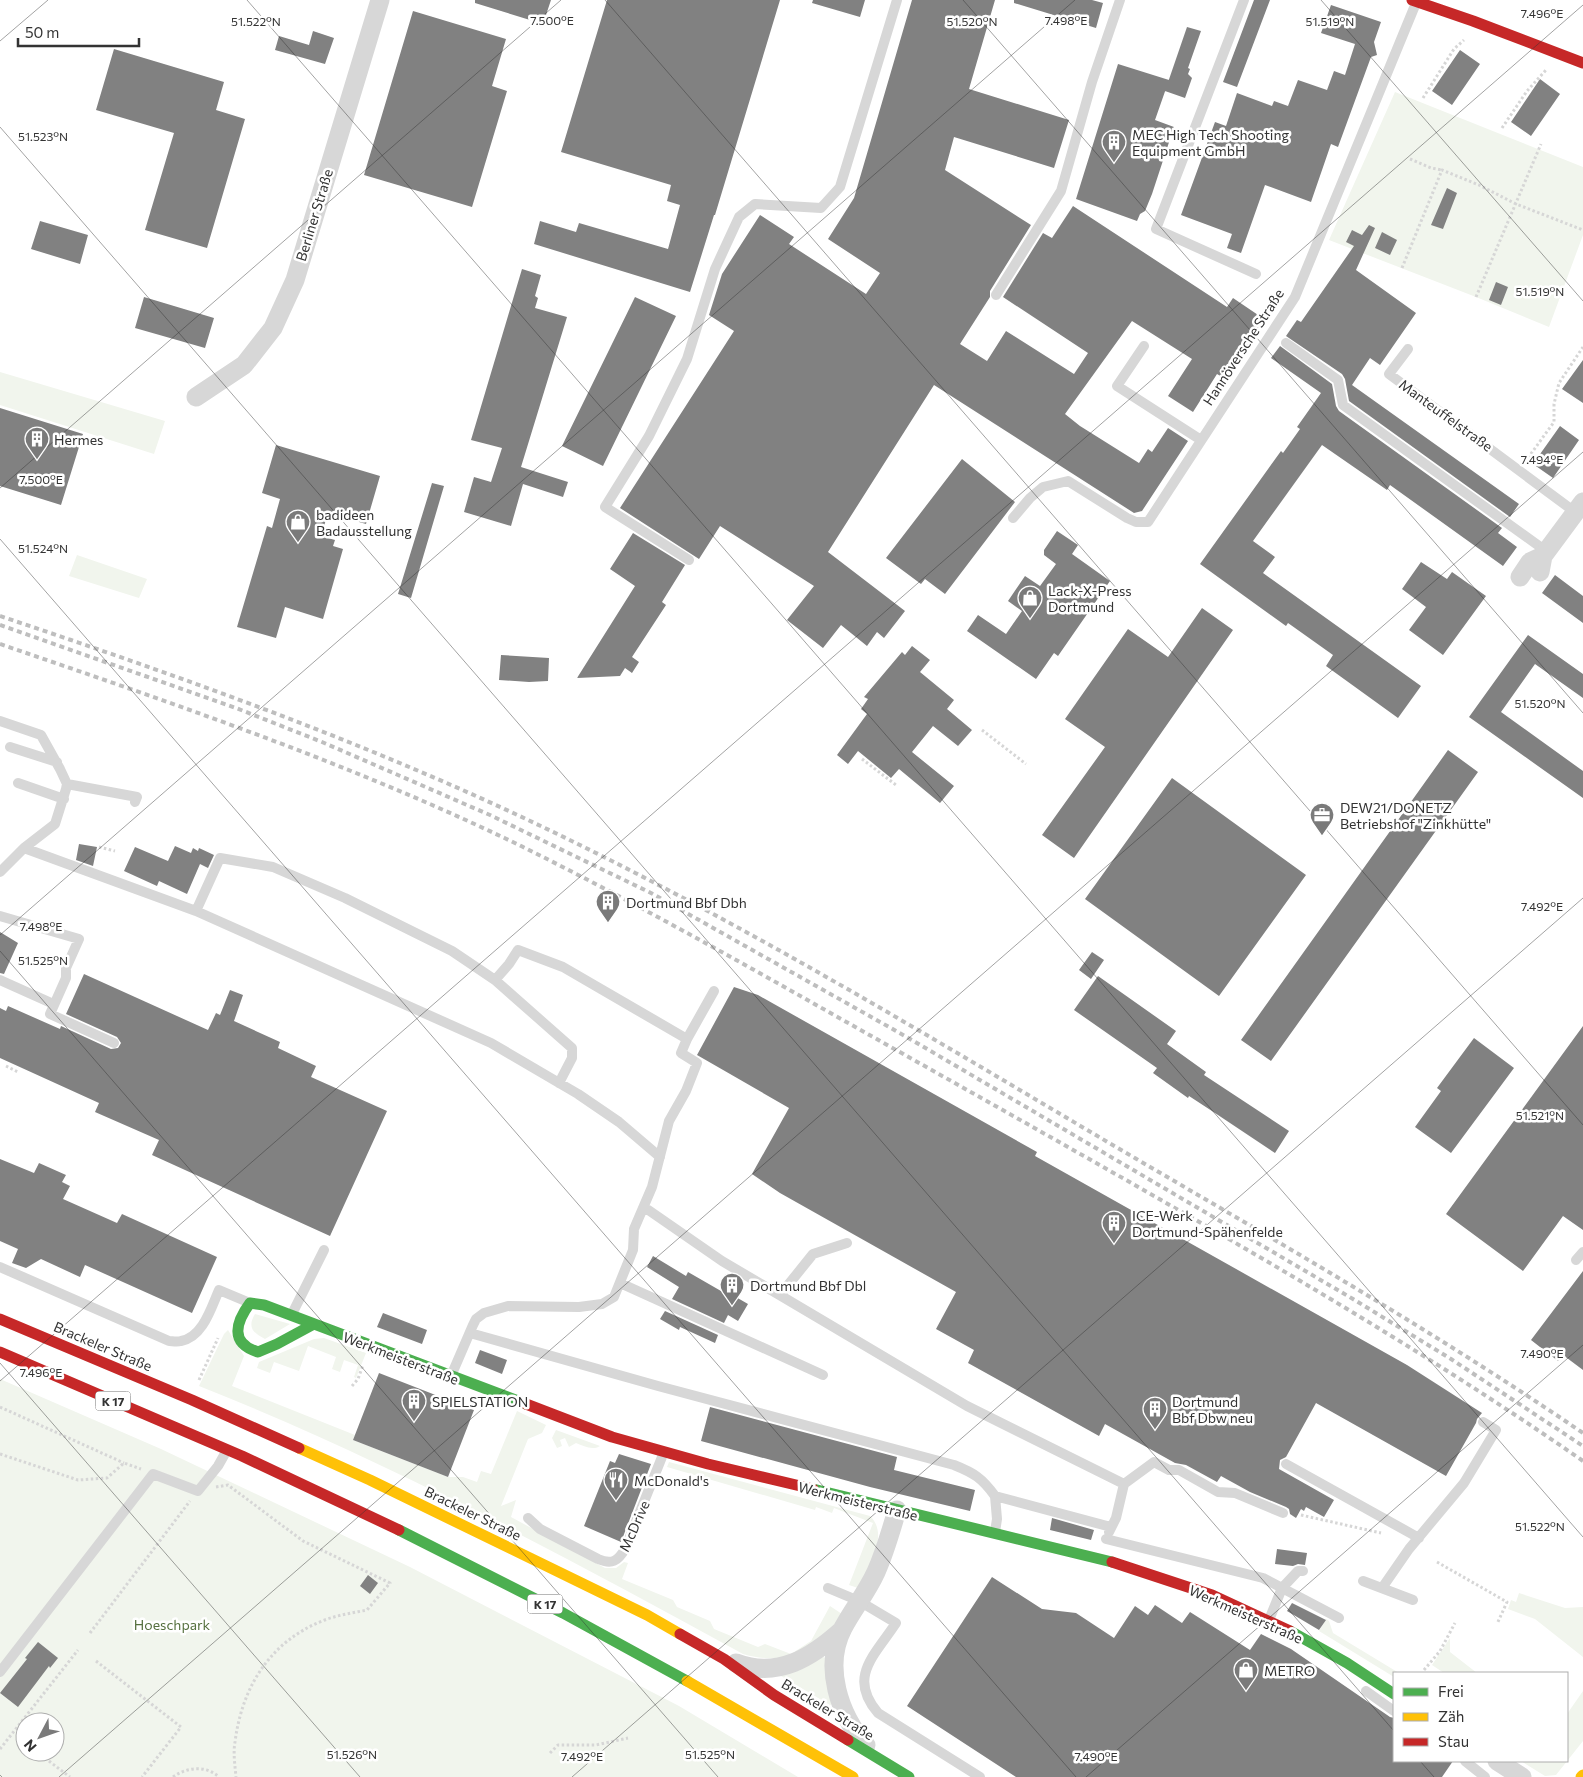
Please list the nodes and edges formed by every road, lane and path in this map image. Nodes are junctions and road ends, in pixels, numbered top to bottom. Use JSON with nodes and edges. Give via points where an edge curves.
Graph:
{"nodes":[{"id":1,"x":380,"y":0,"type":"edge"},
{"id":2,"x":897,"y":0,"type":"edge"},
{"id":3,"x":1120,"y":0,"type":"edge"},
{"id":4,"x":1244,"y":0,"type":"edge"},
{"id":5,"x":1414,"y":1,"type":"edge"},
{"id":6,"x":1466,"y":38,"type":"dead end"},
{"id":7,"x":1583,"y":63,"type":"edge"},
{"id":8,"x":1547,"y":69,"type":"dead end"},
{"id":9,"x":1422,"y":98,"type":"dead end"},
{"id":10,"x":1502,"y":128,"type":"dead end"},
{"id":11,"x":1541,"y":144,"type":"dead end"},
{"id":12,"x":1410,"y":159,"type":"dead end"},
{"id":13,"x":1442,"y":170,"type":"junction"},
{"id":14,"x":1516,"y":204,"type":"junction"},
{"id":15,"x":1583,"y":230,"type":"edge"},
{"id":16,"x":1402,"y":268,"type":"dead end"},
{"id":17,"x":1256,"y":274,"type":"dead end"},
{"id":18,"x":996,"y":295,"type":"dead end"},
{"id":19,"x":1476,"y":297,"type":"dead end"},
{"id":20,"x":1286,"y":343,"type":"dead end"},
{"id":21,"x":1144,"y":346,"type":"dead end"},
{"id":22,"x":1583,"y":347,"type":"edge"},
{"id":23,"x":1408,"y":349,"type":"dead end"},
{"id":24,"x":196,"y":397,"type":"dead end"},
{"id":25,"x":1201,"y":440,"type":"junction"},
{"id":26,"x":1527,"y":460,"type":"dead end"},
{"id":27,"x":1579,"y":507,"type":"edge"},
{"id":28,"x":1013,"y":518,"type":"dead end"},
{"id":29,"x":690,"y":560,"type":"dead end"},
{"id":30,"x":1543,"y":560,"type":"junction"},
{"id":31,"x":1520,"y":577,"type":"dead end"},
{"id":32,"x":0,"y":721,"type":"edge"},
{"id":33,"x":982,"y":730,"type":"dead end"},
{"id":34,"x":10,"y":747,"type":"dead end"},
{"id":35,"x":862,"y":759,"type":"dead end"},
{"id":36,"x":57,"y":762,"type":"junction"},
{"id":37,"x":1026,"y":764,"type":"dead end"},
{"id":38,"x":18,"y":783,"type":"dead end"},
{"id":39,"x":67,"y":784,"type":"junction"},
{"id":40,"x":896,"y":785,"type":"dead end"},
{"id":41,"x":64,"y":799,"type":"junction"},
{"id":42,"x":136,"y":802,"type":"dead end"},
{"id":43,"x":99,"y":847,"type":"dead end"},
{"id":44,"x":24,"y":848,"type":"junction"},
{"id":45,"x":115,"y":851,"type":"dead end"},
{"id":46,"x":0,"y":872,"type":"edge"},
{"id":47,"x":196,"y":911,"type":"junction"},
{"id":48,"x":0,"y":916,"type":"edge"},
{"id":49,"x":0,"y":980,"type":"edge"},
{"id":50,"x":495,"y":980,"type":"junction"},
{"id":51,"x":714,"y":991,"type":"dead end"},
{"id":52,"x":49,"y":1002,"type":"dead end"},
{"id":53,"x":687,"y":1039,"type":"junction"},
{"id":54,"x":114,"y":1044,"type":"dead end"},
{"id":55,"x":6,"y":1066,"type":"dead end"},
{"id":56,"x":18,"y":1072,"type":"dead end"},
{"id":57,"x":559,"y":1083,"type":"junction"},
{"id":58,"x":660,"y":1157,"type":"junction"},
{"id":59,"x":644,"y":1206,"type":"junction"},
{"id":60,"x":847,"y":1243,"type":"dead end"},
{"id":61,"x":324,"y":1250,"type":"dead end"},
{"id":62,"x":0,"y":1267,"type":"edge"},
{"id":63,"x":620,"y":1283,"type":"junction"},
{"id":64,"x":780,"y":1295,"type":"junction"},
{"id":65,"x":250,"y":1303,"type":"junction"},
{"id":66,"x":291,"y":1315,"type":"junction"},
{"id":67,"x":0,"y":1319,"type":"edge"},
{"id":68,"x":314,"y":1324,"type":"junction"},
{"id":69,"x":470,"y":1333,"type":"junction"},
{"id":70,"x":220,"y":1335,"type":"dead end"},
{"id":71,"x":0,"y":1352,"type":"edge"},
{"id":72,"x":823,"y":1375,"type":"dead end"},
{"id":73,"x":450,"y":1377,"type":"junction"},
{"id":74,"x":198,"y":1381,"type":"dead end"},
{"id":75,"x":0,"y":1407,"type":"edge"},
{"id":76,"x":1483,"y":1422,"type":"dead end"},
{"id":77,"x":227,"y":1450,"type":"junction"},
{"id":78,"x":664,"y":1452,"type":"junction"},
{"id":79,"x":0,"y":1454,"type":"edge"},
{"id":80,"x":124,"y":1463,"type":"junction"},
{"id":81,"x":1286,"y":1464,"type":"dead end"},
{"id":82,"x":153,"y":1474,"type":"junction"},
{"id":83,"x":1124,"y":1484,"type":"junction"},
{"id":84,"x":198,"y":1491,"type":"junction"},
{"id":85,"x":995,"y":1496,"type":"junction"},
{"id":86,"x":897,"y":1510,"type":"junction"},
{"id":87,"x":1283,"y":1513,"type":"dead end"},
{"id":88,"x":1301,"y":1515,"type":"dead end"},
{"id":89,"x":528,"y":1518,"type":"dead end"},
{"id":90,"x":1111,"y":1527,"type":"junction"},
{"id":91,"x":995,"y":1533,"type":"junction"},
{"id":92,"x":1383,"y":1533,"type":"dead end"},
{"id":93,"x":1419,"y":1538,"type":"junction"},
{"id":94,"x":1106,"y":1539,"type":"junction"},
{"id":95,"x":1097,"y":1558,"type":"junction"},
{"id":96,"x":1437,"y":1562,"type":"dead end"},
{"id":97,"x":1303,"y":1571,"type":"dead end"},
{"id":98,"x":1363,"y":1581,"type":"dead end"},
{"id":99,"x":828,"y":1588,"type":"dead end"},
{"id":100,"x":1282,"y":1588,"type":"junction"},
{"id":101,"x":1382,"y":1588,"type":"junction"},
{"id":102,"x":1414,"y":1600,"type":"dead end"},
{"id":103,"x":859,"y":1601,"type":"junction"},
{"id":104,"x":647,"y":1615,"type":"junction"},
{"id":105,"x":1339,"y":1618,"type":"dead end"},
{"id":106,"x":1268,"y":1621,"type":"junction"},
{"id":107,"x":1455,"y":1623,"type":"dead end"},
{"id":108,"x":1498,"y":1624,"type":"dead end"},
{"id":109,"x":842,"y":1630,"type":"junction"},
{"id":110,"x":90,"y":1632,"type":"dead end"},
{"id":111,"x":661,"y":1637,"type":"dead end"},
{"id":112,"x":78,"y":1650,"type":"dead end"},
{"id":113,"x":661,"y":1653,"type":"dead end"},
{"id":114,"x":643,"y":1657,"type":"junction"},
{"id":115,"x":724,"y":1658,"type":"junction"},
{"id":116,"x":96,"y":1662,"type":"dead end"},
{"id":117,"x":1347,"y":1663,"type":"junction"},
{"id":118,"x":1424,"y":1670,"type":"dead end"},
{"id":119,"x":0,"y":1672,"type":"edge"},
{"id":120,"x":1393,"y":1693,"type":"edge"},
{"id":121,"x":1393,"y":1709,"type":"edge"},
{"id":122,"x":628,"y":1738,"type":"dead end"},
{"id":123,"x":0,"y":1750,"type":"edge"},
{"id":124,"x":550,"y":1752,"type":"dead end"},
{"id":125,"x":877,"y":1757,"type":"junction"},
{"id":126,"x":50,"y":1762,"type":"edge"},
{"id":127,"x":1466,"y":1762,"type":"edge"},
{"id":128,"x":1499,"y":1762,"type":"edge"},
{"id":129,"x":70,"y":1777,"type":"edge"},
{"id":130,"x":142,"y":1777,"type":"edge"},
{"id":131,"x":173,"y":1777,"type":"edge"},
{"id":132,"x":219,"y":1777,"type":"edge"},
{"id":133,"x":236,"y":1777,"type":"edge"},
{"id":134,"x":853,"y":1777,"type":"edge"},
{"id":135,"x":910,"y":1777,"type":"edge"},
{"id":136,"x":980,"y":1777,"type":"edge"},
{"id":137,"x":1485,"y":1777,"type":"edge"},
{"id":138,"x":1522,"y":1777,"type":"edge"}],
"edges":[{"from":1,"to":24,"type":"street","name":"Berliner Straße","via":[[295,280],[274,328],[244,365]]},
{"from":2,"to":29,"type":"lane","via":[[840,187],[821,208],[755,204],[739,217],[715,269],[687,359],[649,436],[605,507]]},
{"from":3,"to":18,"type":"lane","via":[[1061,190]]},
{"from":4,"to":17,"type":"lane","via":[[1156,229]]},
{"from":5,"to":7,"type":"main road","name":"Hannöversche Straße"},
{"from":5,"to":25,"type":"lane","name":"Hannöversche Straße","via":[[1294,298]]},
{"from":6,"to":9,"type":"path","via":[[1454,49]]},
{"from":8,"to":10,"type":"path"},
{"from":11,"to":14,"type":"path"},
{"from":12,"to":13,"type":"path"},
{"from":13,"to":14,"type":"path"},
{"from":13,"to":16,"type":"path"},
{"from":14,"to":15,"type":"path"},
{"from":14,"to":19,"type":"path"},
{"from":20,"to":30,"type":"lane","via":[[1338,380],[1343,405]]},
{"from":21,"to":25,"type":"lane","via":[[1117,386]]},
{"from":22,"to":26,"type":"path","via":[[1559,384],[1554,422]]},
{"from":23,"to":27,"type":"lane","name":"Manteuffelstraße","via":[[1390,374]]},
{"from":25,"to":28,"type":"lane","name":"Hannöversche Straße","via":[[1148,522],[1127,518],[1068,481],[1043,487]]},
{"from":27,"to":30,"type":"street","name":"Manteuffelstraße"},
{"from":30,"to":31,"type":"street","name":"Manteuffelstraße","via":[[1530,562]]},
{"from":32,"to":36,"type":"lane","via":[[42,735]]},
{"from":33,"to":37,"type":"path"},
{"from":34,"to":36,"type":"lane"},
{"from":35,"to":40,"type":"path"},
{"from":36,"to":39,"type":"lane"},
{"from":38,"to":41,"type":"lane"},
{"from":39,"to":41,"type":"lane"},
{"from":39,"to":42,"type":"lane","via":[[137,797]]},
{"from":41,"to":44,"type":"lane","via":[[55,824]]},
{"from":43,"to":45,"type":"path"},
{"from":44,"to":46,"type":"lane"},
{"from":44,"to":47,"type":"lane"},
{"from":47,"to":50,"type":"lane","via":[[220,858],[273,867],[345,898],[452,951]]},
{"from":47,"to":57,"type":"lane","via":[[491,1043]]},
{"from":48,"to":54,"type":"lane","via":[[79,939],[50,1014]]},
{"from":49,"to":52,"type":"lane"},
{"from":50,"to":53,"type":"lane","via":[[518,950],[563,967]]},
{"from":50,"to":57,"type":"lane","via":[[572,1048],[572,1058]]},
{"from":51,"to":53,"type":"lane"},
{"from":53,"to":58,"type":"lane","via":[[681,1053],[697,1063],[669,1121]]},
{"from":55,"to":56,"type":"path"},
{"from":57,"to":58,"type":"lane","via":[[619,1122]]},
{"from":58,"to":59,"type":"lane"},
{"from":59,"to":63,"type":"lane","via":[[634,1229],[633,1250]]},
{"from":59,"to":64,"type":"lane"},
{"from":60,"to":64,"type":"lane","via":[[813,1254]]},
{"from":61,"to":66,"type":"lane"},
{"from":62,"to":65,"type":"lane","via":[[168,1341],[182,1341],[194,1335],[203,1325],[219,1290]]},
{"from":63,"to":69,"type":"lane","via":[[614,1297],[602,1304],[579,1307],[508,1306],[484,1312],[476,1319]]},
{"from":63,"to":72,"type":"lane"},
{"from":64,"to":83,"type":"lane","via":[[968,1406]]},
{"from":65,"to":66,"type":"main road","name":"Werkmeisterstraße"},
{"from":65,"to":68,"type":"main road","via":[[239,1317],[237,1328],[241,1339],[258,1352]]},
{"from":66,"to":68,"type":"main road","name":"Werkmeisterstraße"},
{"from":67,"to":104,"type":"main road","name":"Brackeler Straße","number":"K 17","via":[[370,1480]]},
{"from":68,"to":73,"type":"main road","name":"Werkmeisterstraße"},
{"from":69,"to":73,"type":"lane"},
{"from":69,"to":85,"type":"lane","via":[[954,1465],[975,1474]]},
{"from":70,"to":74,"type":"path"},
{"from":71,"to":77,"type":"main road","number":"K 17"},
{"from":73,"to":78,"type":"main road","name":"Werkmeisterstraße","via":[[612,1437]]},
{"from":75,"to":80,"type":"path"},
{"from":76,"to":93,"type":"lane","via":[[1496,1430],[1464,1483]]},
{"from":77,"to":84,"type":"lane"},
{"from":77,"to":114,"type":"main road","number":"K 17","via":[[384,1522]]},
{"from":78,"to":86,"type":"main road","name":"Werkmeisterstraße"},
{"from":78,"to":89,"type":"lane","name":"McDrive","via":[[625,1549],[612,1562],[598,1559],[540,1529]]},
{"from":79,"to":80,"type":"path","via":[[78,1480],[107,1478]]},
{"from":80,"to":82,"type":"path"},
{"from":81,"to":93,"type":"lane"},
{"from":82,"to":84,"type":"lane"},
{"from":82,"to":119,"type":"lane"},
{"from":83,"to":87,"type":"lane","via":[[1154,1462],[1169,1470],[1179,1470],[1218,1492],[1235,1493]]},
{"from":83,"to":90,"type":"lane"},
{"from":84,"to":110,"type":"path"},
{"from":84,"to":133,"type":"path","via":[[228,1485],[303,1541],[390,1583],[367,1610],[322,1621],[292,1637],[268,1660],[243,1702],[235,1743]]},
{"from":85,"to":90,"type":"lane"},
{"from":85,"to":91,"type":"lane"},
{"from":86,"to":91,"type":"main road","name":"Werkmeisterstraße"},
{"from":86,"to":103,"type":"street","via":[[876,1573]]},
{"from":88,"to":92,"type":"path"},
{"from":90,"to":94,"type":"lane"},
{"from":91,"to":95,"type":"main road","name":"Werkmeisterstraße"},
{"from":93,"to":101,"type":"lane"},
{"from":94,"to":95,"type":"lane"},
{"from":94,"to":100,"type":"lane","via":[[1263,1578]]},
{"from":95,"to":106,"type":"main road","name":"Werkmeisterstraße","via":[[1212,1596]]},
{"from":96,"to":108,"type":"path","via":[[1507,1602]]},
{"from":97,"to":100,"type":"lane","via":[[1298,1571]]},
{"from":98,"to":101,"type":"lane"},
{"from":99,"to":103,"type":"lane"},
{"from":100,"to":105,"type":"lane"},
{"from":100,"to":106,"type":"lane"},
{"from":101,"to":102,"type":"lane"},
{"from":103,"to":109,"type":"street"},
{"from":103,"to":136,"type":"lane","via":[[896,1623],[865,1670],[865,1694],[878,1713]]},
{"from":104,"to":111,"type":"main road"},
{"from":104,"to":115,"type":"main road","name":"Brackeler Straße","number":"K 17"},
{"from":106,"to":117,"type":"main road","name":"Werkmeisterstraße"},
{"from":107,"to":118,"type":"path"},
{"from":109,"to":115,"type":"street","via":[[807,1657],[788,1664],[757,1669]]},
{"from":109,"to":125,"type":"street","via":[[835,1664],[838,1695],[856,1734]]},
{"from":112,"to":123,"type":"path"},
{"from":113,"to":114,"type":"main road","via":[[653,1658]]},
{"from":114,"to":134,"type":"main road","number":"K 17"},
{"from":115,"to":125,"type":"main road","name":"Brackeler Straße","number":"K 17","via":[[774,1695]]},
{"from":116,"to":130,"type":"path","via":[[181,1726]]},
{"from":117,"to":120,"type":"main road","name":"Werkmeisterstraße"},
{"from":117,"to":121,"type":"lane","via":[[1358,1683]]},
{"from":122,"to":124,"type":"path","via":[[596,1745],[558,1745]]},
{"from":125,"to":135,"type":"main road","name":"Brackeler Straße","number":"K 17"},
{"from":126,"to":129,"type":"path"},
{"from":127,"to":137,"type":"lane"},
{"from":128,"to":138,"type":"street"},
{"from":131,"to":132,"type":"path","via":[[193,1768],[205,1769]]}]}
